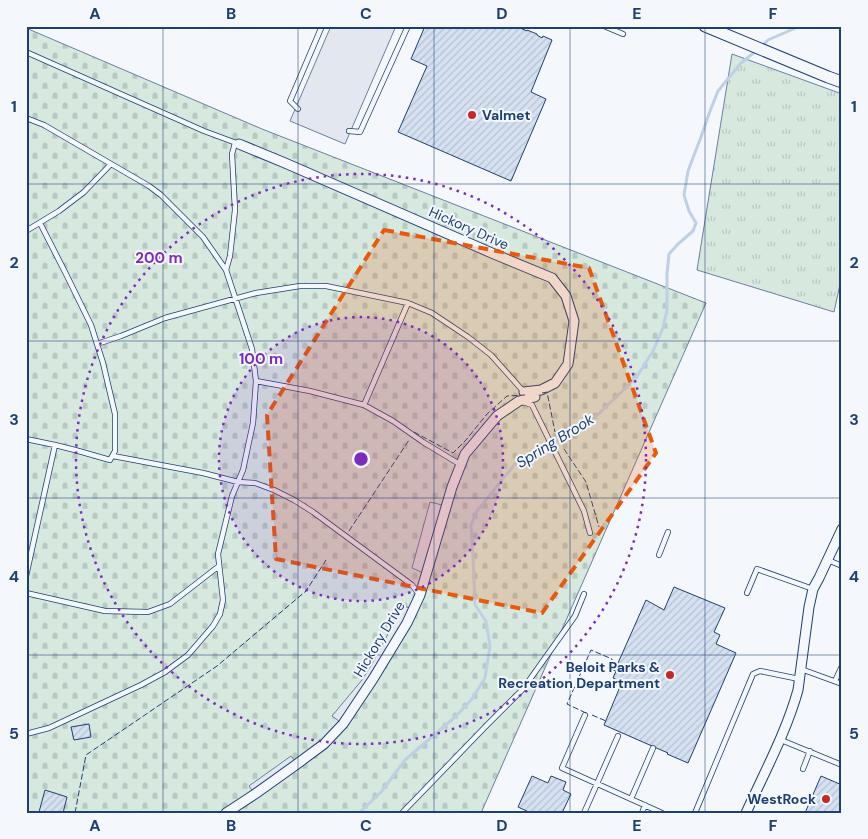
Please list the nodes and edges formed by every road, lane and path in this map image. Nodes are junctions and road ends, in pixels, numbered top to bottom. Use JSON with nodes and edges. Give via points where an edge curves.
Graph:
{"nodes":[{"id":1,"x":322,"y":26,"type":"edge"},
{"id":2,"x":408,"y":26,"type":"edge"},
{"id":3,"x":604,"y":26,"type":"edge"},
{"id":4,"x":705,"y":26,"type":"edge"},
{"id":5,"x":623,"y":34,"type":"dead end"},
{"id":6,"x":26,"y":52,"type":"edge"},
{"id":7,"x":842,"y":82,"type":"edge"},
{"id":8,"x":298,"y":109,"type":"dead end"},
{"id":9,"x":26,"y":118,"type":"edge"},
{"id":10,"x":349,"y":131,"type":"dead end"},
{"id":11,"x":237,"y":144,"type":"junction"},
{"id":12,"x":110,"y":164,"type":"junction"},
{"id":13,"x":40,"y":223,"type":"junction"},
{"id":14,"x":26,"y":231,"type":"edge"},
{"id":15,"x":226,"y":270,"type":"junction"},
{"id":16,"x":235,"y":298,"type":"junction"},
{"id":17,"x":408,"y":302,"type":"junction"},
{"id":18,"x":97,"y":344,"type":"junction"},
{"id":19,"x":256,"y":381,"type":"junction"},
{"id":20,"x":524,"y":392,"type":"joint"},
{"id":21,"x":535,"y":397,"type":"dead end"},
{"id":22,"x":519,"y":401,"type":"junction"},
{"id":23,"x":364,"y":406,"type":"junction"},
{"id":24,"x":26,"y":439,"type":"edge"},
{"id":25,"x":55,"y":445,"type":"junction"},
{"id":26,"x":113,"y":456,"type":"junction"},
{"id":27,"x":461,"y":465,"type":"junction"},
{"id":28,"x":238,"y":482,"type":"junction"},
{"id":29,"x":842,"y":529,"type":"edge"},
{"id":30,"x":668,"y":532,"type":"dead end"},
{"id":31,"x":590,"y":533,"type":"dead end"},
{"id":32,"x":658,"y":556,"type":"dead end"},
{"id":33,"x":828,"y":560,"type":"junction"},
{"id":34,"x":219,"y":566,"type":"junction"},
{"id":35,"x":842,"y":566,"type":"edge"},
{"id":36,"x":26,"y":576,"type":"edge"},
{"id":37,"x":813,"y":589,"type":"junction"},
{"id":38,"x":26,"y":593,"type":"edge"},
{"id":39,"x":747,"y":593,"type":"dead end"},
{"id":40,"x":584,"y":594,"type":"dead end"},
{"id":41,"x":420,"y":595,"type":"junction"},
{"id":42,"x":842,"y":666,"type":"edge"},
{"id":43,"x":801,"y":669,"type":"junction"},
{"id":44,"x":799,"y":679,"type":"junction"},
{"id":45,"x":835,"y":681,"type":"junction"},
{"id":46,"x":842,"y":684,"type":"edge"},
{"id":47,"x":585,"y":715,"type":"dead end"},
{"id":48,"x":26,"y":734,"type":"edge"},
{"id":49,"x":618,"y":736,"type":"dead end"},
{"id":50,"x":779,"y":739,"type":"junction"},
{"id":51,"x":653,"y":748,"type":"dead end"},
{"id":52,"x":810,"y":752,"type":"junction"},
{"id":53,"x":842,"y":765,"type":"edge"},
{"id":54,"x":803,"y":768,"type":"dead end"},
{"id":55,"x":597,"y":783,"type":"junction"},
{"id":56,"x":631,"y":799,"type":"junction"},
{"id":57,"x":645,"y":805,"type":"junction"},
{"id":58,"x":226,"y":813,"type":"edge"},
{"id":59,"x":402,"y":813,"type":"edge"},
{"id":60,"x":584,"y":813,"type":"edge"},
{"id":61,"x":642,"y":813,"type":"edge"},
{"id":62,"x":662,"y":813,"type":"edge"},
{"id":63,"x":695,"y":813,"type":"edge"},
{"id":64,"x":746,"y":813,"type":"edge"}],
"edges":[{"from":1,"to":8,"type":"lane","via":[[290,101]]},
{"from":2,"to":10,"type":"lane","via":[[360,132]]},
{"from":3,"to":5,"type":"lane"},
{"from":4,"to":7,"type":"street"},
{"from":6,"to":11,"type":"lane"},
{"from":9,"to":12,"type":"lane","via":[[44,125]]},
{"from":11,"to":15,"type":"lane","via":[[232,154],[236,210]]},
{"from":11,"to":20,"type":"street","name":"Hickory Drive","via":[[552,278],[566,296],[574,321],[568,364],[554,383],[541,390]]},
{"from":12,"to":13,"type":"lane","via":[[84,192]]},
{"from":12,"to":15,"type":"lane","via":[[161,195],[203,237]]},
{"from":13,"to":14,"type":"lane"},
{"from":13,"to":18,"type":"lane","via":[[91,325]]},
{"from":15,"to":16,"type":"lane"},
{"from":16,"to":17,"type":"lane","via":[[291,287],[326,286]]},
{"from":16,"to":18,"type":"lane","via":[[165,318]]},
{"from":16,"to":19,"type":"lane","via":[[252,350]]},
{"from":17,"to":20,"type":"lane","via":[[432,312],[468,337],[491,355]]},
{"from":17,"to":23,"type":"lane"},
{"from":18,"to":26,"type":"lane","via":[[115,414]]},
{"from":19,"to":23,"type":"lane"},
{"from":19,"to":28,"type":"lane","via":[[253,423]]},
{"from":21,"to":22,"type":"street","name":"Hickory Drive"},
{"from":22,"to":27,"type":"street","name":"Hickory Drive","via":[[497,416],[465,454]]},
{"from":22,"to":31,"type":"lane","via":[[532,405],[584,511]]},
{"from":23,"to":27,"type":"lane","via":[[393,420]]},
{"from":24,"to":25,"type":"lane"},
{"from":25,"to":26,"type":"lane","via":[[110,460]]},
{"from":25,"to":36,"type":"lane"},
{"from":26,"to":28,"type":"lane"},
{"from":27,"to":41,"type":"street","name":"Hickory Drive"},
{"from":28,"to":34,"type":"lane","via":[[218,554]]},
{"from":28,"to":41,"type":"lane","via":[[255,483],[294,500],[412,585]]},
{"from":29,"to":33,"type":"street"},
{"from":30,"to":32,"type":"lane"},
{"from":33,"to":35,"type":"lane"},
{"from":33,"to":37,"type":"street"},
{"from":34,"to":38,"type":"lane","via":[[170,604],[148,612],[105,611]]},
{"from":34,"to":48,"type":"lane","via":[[223,600],[220,614],[188,655],[142,685],[49,728]]},
{"from":37,"to":39,"type":"lane","via":[[757,568]]},
{"from":37,"to":43,"type":"street"},
{"from":40,"to":59,"type":"lane","via":[[575,616],[523,690]]},
{"from":41,"to":58,"type":"street","name":"Hickory Drive","via":[[343,724],[311,754]]},
{"from":42,"to":45,"type":"lane"},
{"from":43,"to":44,"type":"street"},
{"from":43,"to":45,"type":"lane"},
{"from":44,"to":50,"type":"street","via":[[794,703]]},
{"from":44,"to":63,"type":"lane","via":[[760,671],[753,674]]},
{"from":45,"to":46,"type":"lane"},
{"from":47,"to":55,"type":"lane","via":[[562,768]]},
{"from":49,"to":55,"type":"lane"},
{"from":50,"to":52,"type":"lane"},
{"from":50,"to":64,"type":"street"},
{"from":51,"to":56,"type":"lane"},
{"from":52,"to":53,"type":"lane"},
{"from":52,"to":54,"type":"lane"},
{"from":55,"to":56,"type":"lane"},
{"from":55,"to":60,"type":"lane"},
{"from":56,"to":57,"type":"lane"},
{"from":57,"to":61,"type":"lane"},
{"from":57,"to":62,"type":"lane"}]}
